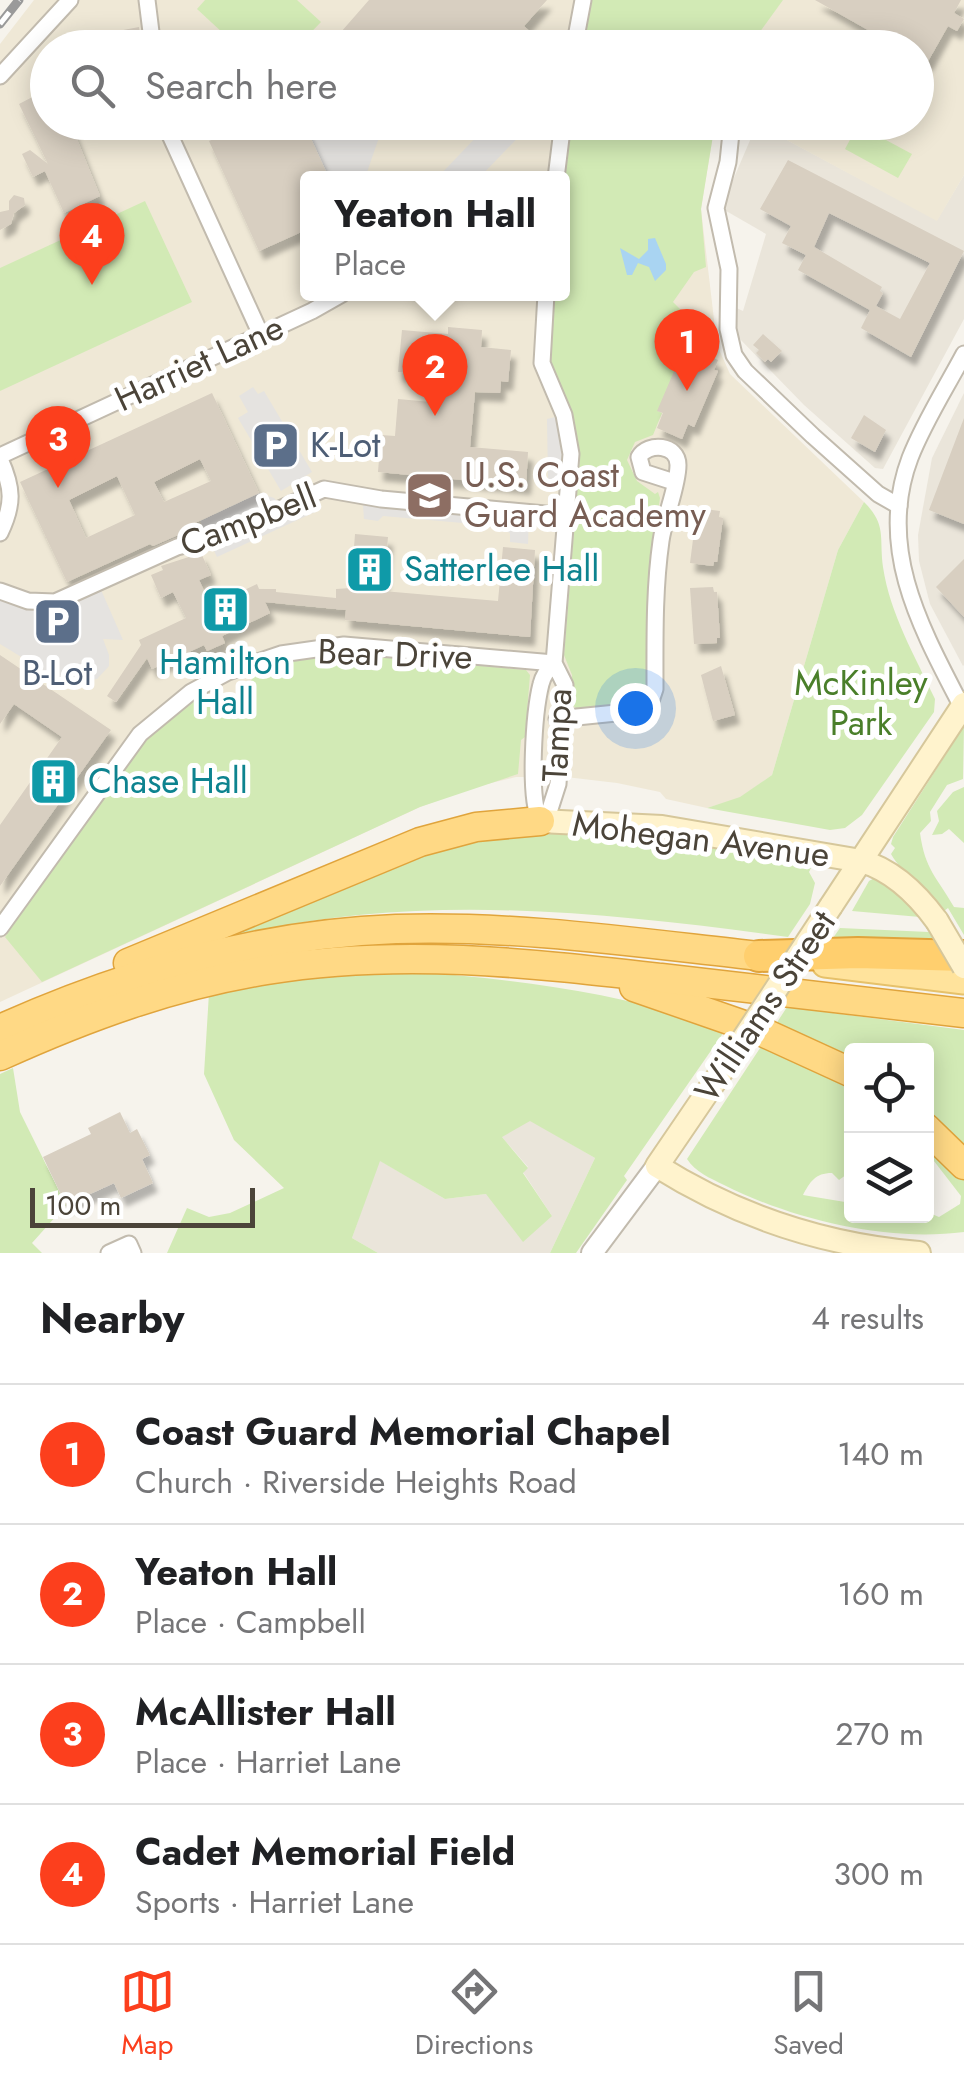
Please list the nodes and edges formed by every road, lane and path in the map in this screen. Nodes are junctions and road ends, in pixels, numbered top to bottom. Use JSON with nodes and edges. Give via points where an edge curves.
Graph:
{"nodes":[{"id":1,"x":70,"y":0,"type":"edge"},
{"id":2,"x":147,"y":0,"type":"edge"},
{"id":3,"x":583,"y":0,"type":"edge"},
{"id":4,"x":42,"y":30,"type":"edge"},
{"id":5,"x":151,"y":30,"type":"edge"},
{"id":6,"x":577,"y":30,"type":"edge"},
{"id":7,"x":30,"y":43,"type":"edge"},
{"id":8,"x":0,"y":76,"type":"edge"},
{"id":9,"x":172,"y":140,"type":"edge"},
{"id":10,"x":561,"y":140,"type":"edge"},
{"id":11,"x":730,"y":140,"type":"edge"},
{"id":12,"x":557,"y":171,"type":"edge"},
{"id":13,"x":328,"y":301,"type":"edge"},
{"id":14,"x":545,"y":301,"type":"edge"},
{"id":15,"x":261,"y":335,"type":"junction"},
{"id":16,"x":964,"y":354,"type":"edge"},
{"id":17,"x":0,"y":457,"type":"edge"},
{"id":18,"x":674,"y":482,"type":"dead end"},
{"id":19,"x":899,"y":506,"type":"junction"},
{"id":20,"x":567,"y":516,"type":"junction"},
{"id":21,"x":0,"y":532,"type":"edge"},
{"id":22,"x":0,"y":591,"type":"edge"},
{"id":23,"x":554,"y":664,"type":"junction"},
{"id":24,"x":963,"y":706,"type":"edge"},
{"id":25,"x":538,"y":717,"type":"junction"},
{"id":26,"x":562,"y":720,"type":"junction"},
{"id":27,"x":540,"y":821,"type":"junction"},
{"id":28,"x":861,"y":861,"type":"junction"},
{"id":29,"x":0,"y":928,"type":"edge"},
{"id":30,"x":760,"y":956,"type":"junction"},
{"id":31,"x":964,"y":956,"type":"edge"},
{"id":32,"x":964,"y":966,"type":"edge"},
{"id":33,"x":576,"y":968,"type":"junction"},
{"id":34,"x":964,"y":980,"type":"edge"},
{"id":35,"x":71,"y":999,"type":"junction"},
{"id":36,"x":964,"y":1014,"type":"edge"},
{"id":37,"x":0,"y":1030,"type":"edge"},
{"id":38,"x":0,"y":1056,"type":"edge"},
{"id":39,"x":844,"y":1069,"type":"edge"},
{"id":40,"x":931,"y":1133,"type":"edge"},
{"id":41,"x":964,"y":1164,"type":"edge"},
{"id":42,"x":657,"y":1166,"type":"junction"},
{"id":43,"x":109,"y":1253,"type":"edge"},
{"id":44,"x":133,"y":1253,"type":"edge"},
{"id":45,"x":592,"y":1253,"type":"edge"},
{"id":46,"x":919,"y":1253,"type":"edge"}],
"edges":[{"from":1,"to":4,"type":"street"},
{"from":2,"to":5,"type":"street"},
{"from":3,"to":6,"type":"street"},
{"from":7,"to":8,"type":"street"},
{"from":9,"to":15,"type":"street"},
{"from":10,"to":12,"type":"street"},
{"from":11,"to":19,"type":"street","via":[[716,208],[734,355],[813,436]]},
{"from":13,"to":15,"type":"street","name":"Harriet Lane"},
{"from":14,"to":20,"type":"street","name":"Tampa","via":[[541,352],[569,440]]},
{"from":15,"to":17,"type":"street","name":"Harriet Lane"},
{"from":16,"to":19,"type":"street","via":[[916,444]]},
{"from":17,"to":21,"type":"street","via":[[12,502]]},
{"from":18,"to":26,"type":"street","via":[[658,561],[651,702],[636,711]]},
{"from":19,"to":24,"type":"street","via":[[908,598]]},
{"from":20,"to":22,"type":"street","name":"Campbell","via":[[324,490],[220,536],[177,546],[65,599],[40,603]]},
{"from":20,"to":23,"type":"street","name":"Tampa"},
{"from":23,"to":25,"type":"street","name":"Tampa","via":[[541,684]]},
{"from":23,"to":26,"type":"street","name":"Tampa","via":[[565,685]]},
{"from":23,"to":29,"type":"street","name":"Bear Drive","via":[[344,645],[280,654],[216,678],[172,705],[132,743]]},
{"from":24,"to":28,"type":"main road","name":"Williams Street"},
{"from":25,"to":26,"type":"street"},
{"from":25,"to":27,"type":"street","name":"Tampa","via":[[532,784]]},
{"from":26,"to":27,"type":"street","name":"Tampa","via":[[555,796]]},
{"from":27,"to":28,"type":"main road","name":"Mohegan Avenue","via":[[662,827]]},
{"from":27,"to":35,"type":"highway","via":[[476,827],[384,856],[138,958]]},
{"from":28,"to":32,"type":"main road","name":"Mohegan Avenue","bridge":true,"via":[[906,886]]},
{"from":28,"to":42,"type":"main road","name":"Williams Street","bridge":true},
{"from":30,"to":31,"type":"highway"},
{"from":30,"to":34,"type":"main road"},
{"from":30,"to":35,"type":"highway","via":[[513,931],[370,930],[202,957]]},
{"from":33,"to":36,"type":"highway"},
{"from":33,"to":38,"type":"highway","via":[[385,958],[266,970],[102,1013]]},
{"from":33,"to":39,"type":"highway","via":[[758,1030]]},
{"from":35,"to":37,"type":"highway"},
{"from":40,"to":41,"type":"highway"},
{"from":42,"to":45,"type":"street","name":"Williams Street"},
{"from":42,"to":46,"type":"main road","via":[[783,1227],[855,1246]]},
{"from":43,"to":44,"type":"street","via":[[129,1244]]}]}
